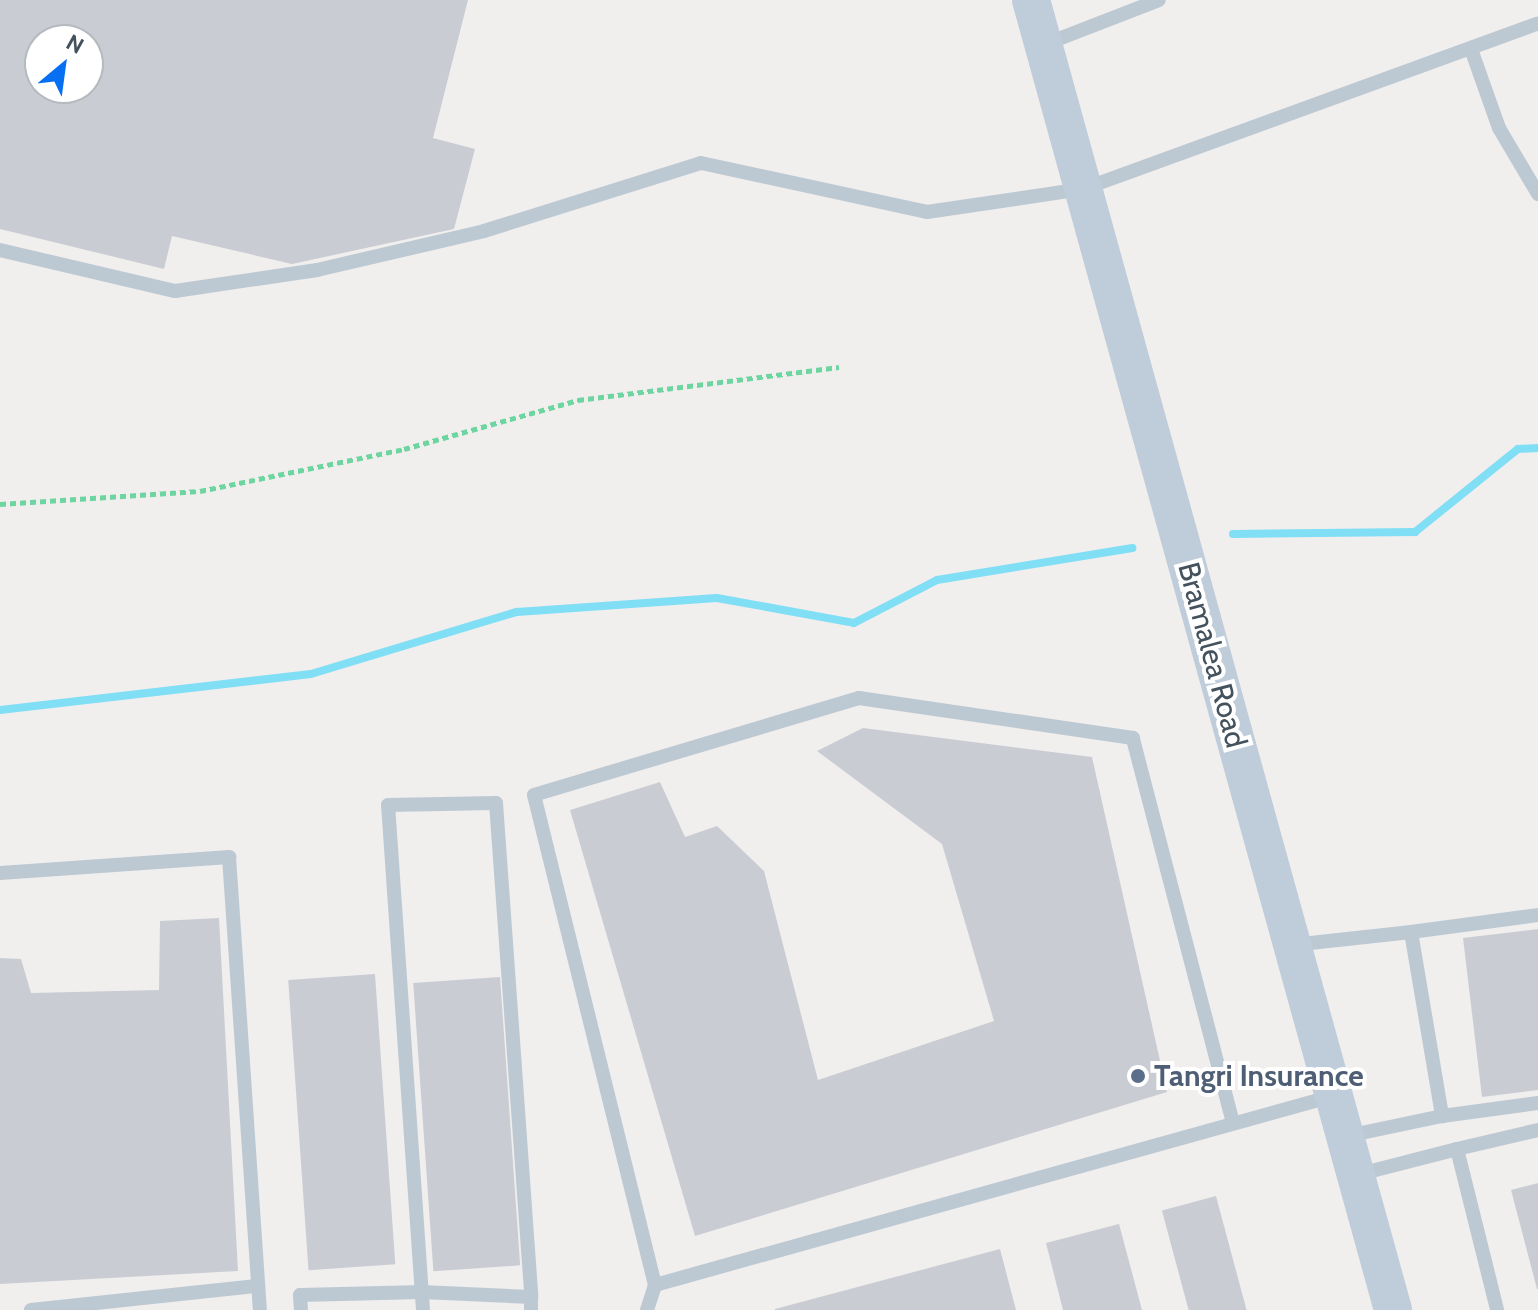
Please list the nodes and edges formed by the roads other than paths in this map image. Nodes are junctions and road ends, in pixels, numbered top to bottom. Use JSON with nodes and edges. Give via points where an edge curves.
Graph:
{"nodes":[{"id":1,"x":1031,"y":0,"type":"edge"},
{"id":2,"x":1159,"y":0,"type":"edge"},
{"id":3,"x":1538,"y":23,"type":"edge"},
{"id":4,"x":1043,"y":45,"type":"junction"},
{"id":5,"x":1471,"y":49,"type":"junction"},
{"id":6,"x":1083,"y":189,"type":"junction"},
{"id":7,"x":1538,"y":194,"type":"edge"},
{"id":8,"x":0,"y":250,"type":"edge"},
{"id":9,"x":0,"y":873,"type":"edge"},
{"id":10,"x":1538,"y":915,"type":"edge"},
{"id":11,"x":1411,"y":932,"type":"junction"},
{"id":12,"x":1292,"y":945,"type":"junction"},
{"id":13,"x":1333,"y":1095,"type":"junction"},
{"id":14,"x":1538,"y":1103,"type":"edge"},
{"id":15,"x":1442,"y":1116,"type":"junction"},
{"id":16,"x":1233,"y":1123,"type":"junction"},
{"id":17,"x":1538,"y":1130,"type":"edge"},
{"id":18,"x":1344,"y":1136,"type":"junction"},
{"id":19,"x":1457,"y":1149,"type":"junction"},
{"id":20,"x":1355,"y":1175,"type":"junction"},
{"id":21,"x":655,"y":1285,"type":"junction"},
{"id":22,"x":257,"y":1286,"type":"junction"},
{"id":23,"x":422,"y":1292,"type":"junction"},
{"id":24,"x":531,"y":1303,"type":"edge"},
{"id":25,"x":31,"y":1310,"type":"edge"},
{"id":26,"x":260,"y":1310,"type":"edge"},
{"id":27,"x":301,"y":1310,"type":"edge"},
{"id":28,"x":423,"y":1310,"type":"edge"},
{"id":29,"x":647,"y":1310,"type":"edge"},
{"id":30,"x":1393,"y":1310,"type":"edge"},
{"id":31,"x":1497,"y":1310,"type":"edge"}],
"edges":[{"from":1,"to":4,"type":"main road","name":"Bramalea Road"},
{"from":2,"to":4,"type":"lane"},
{"from":3,"to":5,"type":"lane"},
{"from":4,"to":6,"type":"main road","name":"Bramalea Road"},
{"from":5,"to":6,"type":"lane"},
{"from":5,"to":7,"type":"lane","via":[[1499,128]]},
{"from":6,"to":8,"type":"lane","via":[[927,212],[701,163],[484,231],[317,270],[175,291]]},
{"from":6,"to":12,"type":"main road","name":"Bramalea Road"},
{"from":9,"to":22,"type":"lane","via":[[229,857]]},
{"from":10,"to":11,"type":"lane"},
{"from":11,"to":12,"type":"lane"},
{"from":11,"to":15,"type":"lane"},
{"from":12,"to":13,"type":"main road","name":"Bramalea Road"},
{"from":13,"to":16,"type":"lane"},
{"from":13,"to":18,"type":"main road","name":"Bramalea Road"},
{"from":14,"to":15,"type":"lane"},
{"from":15,"to":18,"type":"lane"},
{"from":16,"to":21,"type":"lane"},
{"from":16,"to":21,"type":"lane","via":[[1133,738],[859,698],[534,795]]},
{"from":17,"to":19,"type":"lane"},
{"from":18,"to":20,"type":"main road","name":"Bramalea Road"},
{"from":19,"to":20,"type":"lane"},
{"from":19,"to":31,"type":"lane"},
{"from":20,"to":30,"type":"main road","name":"Bramalea Road"},
{"from":21,"to":29,"type":"lane"},
{"from":22,"to":25,"type":"lane"},
{"from":22,"to":26,"type":"lane"},
{"from":23,"to":24,"type":"lane"},
{"from":23,"to":24,"type":"lane","via":[[388,805],[496,803]]},
{"from":23,"to":27,"type":"lane","via":[[300,1295]]},
{"from":23,"to":28,"type":"lane"}]}
